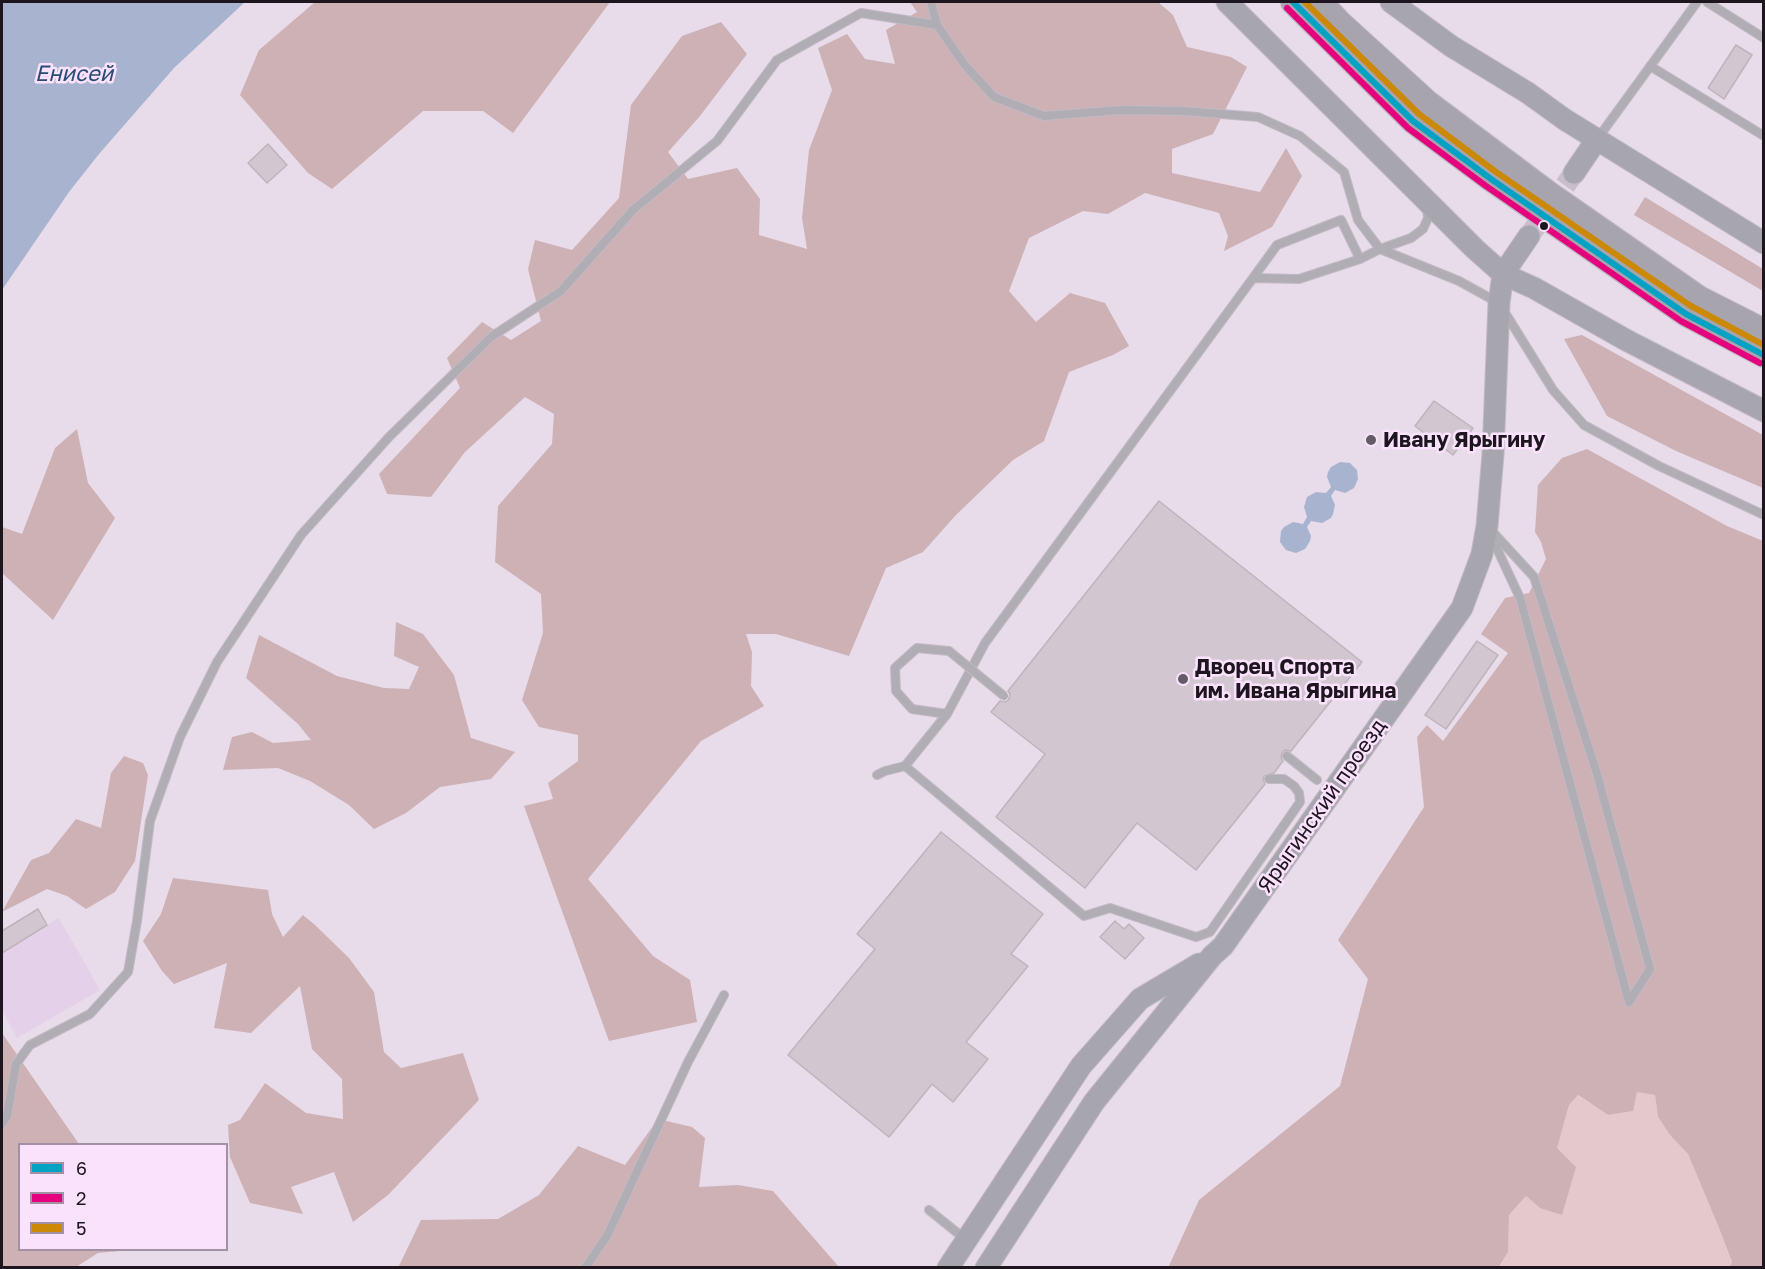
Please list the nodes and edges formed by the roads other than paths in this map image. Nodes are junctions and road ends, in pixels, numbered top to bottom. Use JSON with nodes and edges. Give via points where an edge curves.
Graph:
{"nodes":[{"id":1,"x":931,"y":2,"type":"edge"},
{"id":2,"x":1227,"y":2,"type":"edge"},
{"id":3,"x":1293,"y":2,"type":"edge"},
{"id":4,"x":1320,"y":2,"type":"edge"},
{"id":5,"x":1391,"y":2,"type":"edge"},
{"id":6,"x":1697,"y":2,"type":"edge"},
{"id":7,"x":1707,"y":2,"type":"edge"},
{"id":8,"x":937,"y":25,"type":"junction"},
{"id":9,"x":1764,"y":38,"type":"edge"},
{"id":10,"x":1650,"y":66,"type":"junction"},
{"id":11,"x":1764,"y":136,"type":"edge"},
{"id":12,"x":1597,"y":139,"type":"junction"},
{"id":13,"x":1574,"y":173,"type":"tunnel mouth"},
{"id":14,"x":1427,"y":200,"type":"junction"},
{"id":15,"x":1528,"y":236,"type":"tunnel mouth"},
{"id":16,"x":1764,"y":243,"type":"edge"},
{"id":17,"x":1380,"y":249,"type":"junction"},
{"id":18,"x":1360,"y":259,"type":"junction"},
{"id":19,"x":1503,"y":274,"type":"junction"},
{"id":20,"x":1253,"y":278,"type":"junction"},
{"id":21,"x":1499,"y":303,"type":"junction"},
{"id":22,"x":1764,"y":331,"type":"edge"},
{"id":23,"x":1764,"y":355,"type":"edge"},
{"id":24,"x":1764,"y":411,"type":"edge"},
{"id":25,"x":1764,"y":515,"type":"edge"},
{"id":26,"x":1487,"y":526,"type":"junction"},
{"id":27,"x":1004,"y":696,"type":"dead end"},
{"id":28,"x":947,"y":714,"type":"junction"},
{"id":29,"x":1287,"y":756,"type":"dead end"},
{"id":30,"x":904,"y":766,"type":"junction"},
{"id":31,"x":877,"y":775,"type":"dead end"},
{"id":32,"x":1269,"y":779,"type":"dead end"},
{"id":33,"x":1317,"y":780,"type":"dead end"},
{"id":34,"x":1212,"y":956,"type":"junction"},
{"id":35,"x":724,"y":995,"type":"dead end"},
{"id":36,"x":1081,"y":1066,"type":"junction"},
{"id":37,"x":1108,"y":1084,"type":"junction"},
{"id":38,"x":2,"y":1124,"type":"edge"},
{"id":39,"x":929,"y":1210,"type":"dead end"},
{"id":40,"x":966,"y":1240,"type":"junction"},
{"id":41,"x":585,"y":1268,"type":"edge"},
{"id":42,"x":948,"y":1268,"type":"edge"},
{"id":43,"x":986,"y":1268,"type":"edge"}],
"edges":[{"from":1,"to":8,"type":"lane"},
{"from":2,"to":14,"type":"main road"},
{"from":3,"to":23,"type":"highway","via":[[1413,121],[1686,314]]},
{"from":4,"to":22,"type":"highway","via":[[1428,103],[1548,193],[1699,297]]},
{"from":5,"to":12,"type":"main road","via":[[1451,46]]},
{"from":6,"to":10,"type":"lane"},
{"from":7,"to":9,"type":"lane"},
{"from":8,"to":17,"type":"lane","via":[[993,96],[1044,116],[1121,110],[1184,111],[1257,117],[1300,136],[1344,172],[1358,220]]},
{"from":8,"to":38,"type":"lane","via":[[861,13],[777,60],[717,141],[633,210],[561,291],[490,337],[389,437],[302,535],[217,662],[180,736],[150,821],[128,972],[90,1014],[30,1045],[16,1064],[7,1116]]},
{"from":10,"to":11,"type":"lane"},
{"from":10,"to":12,"type":"lane"},
{"from":12,"to":13,"type":"main road"},
{"from":12,"to":16,"type":"main road"},
{"from":14,"to":17,"type":"lane","via":[[1428,218],[1423,229],[1411,238]]},
{"from":14,"to":19,"type":"main road"},
{"from":15,"to":19,"type":"main road"},
{"from":17,"to":18,"type":"lane"},
{"from":17,"to":21,"type":"lane","via":[[1459,281]]},
{"from":18,"to":20,"type":"lane","via":[[1299,279]]},
{"from":18,"to":20,"type":"lane","via":[[1341,220],[1277,244]]},
{"from":19,"to":21,"type":"main road","name":"Ярыгинский проезд"},
{"from":19,"to":24,"type":"main road"},
{"from":20,"to":28,"type":"lane","via":[[985,643]]},
{"from":21,"to":25,"type":"lane","via":[[1553,390],[1584,425],[1659,466]]},
{"from":21,"to":26,"type":"main road","name":"Ярыгинский проезд"},
{"from":26,"to":26,"type":"lane","via":[[1520,598],[1629,1002],[1650,969],[1597,774],[1534,577]]},
{"from":26,"to":34,"type":"main road","name":"Ярыгинский проезд","via":[[1482,554],[1462,608],[1223,946]]},
{"from":27,"to":28,"type":"lane","bridge":true,"via":[[949,651],[917,648],[895,668],[896,692],[912,709]]},
{"from":28,"to":30,"type":"lane"},
{"from":29,"to":33,"type":"lane"},
{"from":30,"to":31,"type":"lane"},
{"from":30,"to":32,"type":"lane","via":[[1084,916],[1110,908],[1196,937],[1210,932],[1300,802],[1294,786],[1284,779]]},
{"from":34,"to":36,"type":"main road","name":"Ярыгинский проезд","via":[[1140,999]]},
{"from":34,"to":37,"type":"main road","name":"Ярыгинский проезд"},
{"from":35,"to":41,"type":"lane","via":[[688,1062],[607,1236]]},
{"from":36,"to":37,"type":"main road"},
{"from":36,"to":40,"type":"main road","name":"Ярыгинский проезд"},
{"from":37,"to":43,"type":"main road","name":"Ярыгинский проезд"},
{"from":39,"to":40,"type":"lane"},
{"from":40,"to":42,"type":"main road","name":"Ярыгинский проезд"}]}
